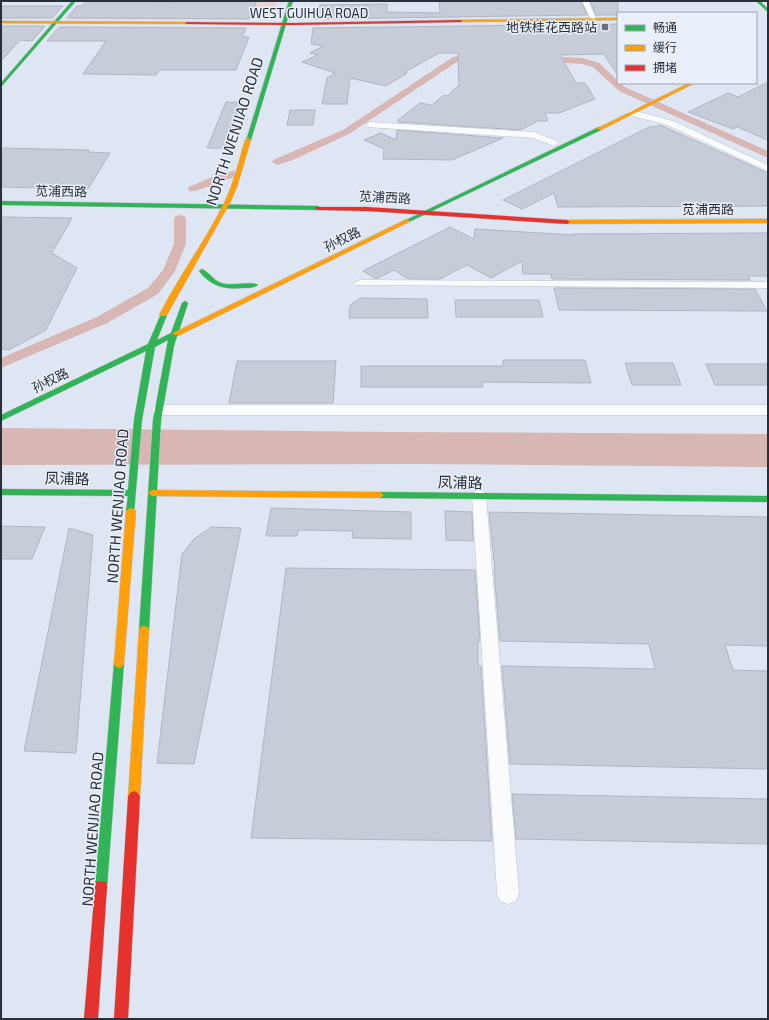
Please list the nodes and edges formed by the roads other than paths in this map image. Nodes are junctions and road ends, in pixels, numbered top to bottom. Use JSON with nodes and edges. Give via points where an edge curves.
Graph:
{"nodes":[{"id":1,"x":67,"y":1,"type":"edge"},
{"id":2,"x":74,"y":1,"type":"edge"},
{"id":3,"x":291,"y":1,"type":"edge"},
{"id":4,"x":300,"y":1,"type":"edge"},
{"id":5,"x":585,"y":1,"type":"edge"},
{"id":6,"x":758,"y":1,"type":"edge"},
{"id":7,"x":768,"y":11,"type":"edge"},
{"id":8,"x":594,"y":20,"type":"junction"},
{"id":9,"x":617,"y":20,"type":"edge"},
{"id":10,"x":1,"y":22,"type":"edge"},
{"id":11,"x":51,"y":23,"type":"junction"},
{"id":12,"x":617,"y":24,"type":"edge"},
{"id":13,"x":1,"y":25,"type":"edge"},
{"id":14,"x":289,"y":26,"type":"junction"},
{"id":15,"x":1,"y":76,"type":"edge"},
{"id":16,"x":679,"y":84,"type":"edge"},
{"id":17,"x":691,"y":84,"type":"edge"},
{"id":18,"x":1,"y":86,"type":"edge"},
{"id":19,"x":655,"y":99,"type":"junction"},
{"id":20,"x":634,"y":110,"type":"junction"},
{"id":21,"x":370,"y":125,"type":"dead end"},
{"id":22,"x":554,"y":144,"type":"junction"},
{"id":23,"x":768,"y":168,"type":"edge"},
{"id":24,"x":1,"y":196,"type":"edge"},
{"id":25,"x":1,"y":203,"type":"edge"},
{"id":26,"x":227,"y":204,"type":"junction"},
{"id":27,"x":442,"y":206,"type":"junction"},
{"id":28,"x":238,"y":208,"type":"junction"},
{"id":29,"x":426,"y":208,"type":"junction"},
{"id":30,"x":410,"y":211,"type":"junction"},
{"id":31,"x":768,"y":213,"type":"edge"},
{"id":32,"x":768,"y":221,"type":"edge"},
{"id":33,"x":196,"y":282,"type":"dead end"},
{"id":34,"x":360,"y":283,"type":"dead end"},
{"id":35,"x":255,"y":285,"type":"junction"},
{"id":36,"x":768,"y":285,"type":"edge"},
{"id":37,"x":189,"y":292,"type":"dead end"},
{"id":38,"x":208,"y":307,"type":"dead end"},
{"id":39,"x":188,"y":317,"type":"dead end"},
{"id":40,"x":175,"y":323,"type":"junction"},
{"id":41,"x":155,"y":333,"type":"junction"},
{"id":42,"x":172,"y":336,"type":"junction"},
{"id":43,"x":144,"y":338,"type":"dead end"},
{"id":44,"x":151,"y":346,"type":"junction"},
{"id":45,"x":768,"y":410,"type":"edge"},
{"id":46,"x":158,"y":415,"type":"junction"},
{"id":47,"x":1,"y":418,"type":"edge"},
{"id":48,"x":425,"y":486,"type":"dead end"},
{"id":49,"x":153,"y":489,"type":"junction"},
{"id":50,"x":1,"y":492,"type":"edge"},
{"id":51,"x":132,"y":493,"type":"junction"},
{"id":52,"x":480,"y":496,"type":"junction"},
{"id":53,"x":768,"y":499,"type":"edge"},
{"id":54,"x":508,"y":893,"type":"dead end"},
{"id":55,"x":91,"y":1019,"type":"edge"},
{"id":56,"x":121,"y":1019,"type":"edge"}],
"edges":[{"from":1,"to":11,"type":"street"},
{"from":2,"to":11,"type":"street"},
{"from":3,"to":14,"type":"street"},
{"from":4,"to":14,"type":"street"},
{"from":5,"to":8,"type":"street"},
{"from":6,"to":7,"type":"street"},
{"from":8,"to":9,"type":"street","name":"WEST GUIHUA ROAD"},
{"from":8,"to":14,"type":"street","name":"WEST GUIHUA ROAD"},
{"from":10,"to":11,"type":"street","name":"WEST GUIHUA ROAD"},
{"from":11,"to":13,"type":"street","name":"WEST GUIHUA ROAD"},
{"from":11,"to":14,"type":"street","name":"WEST GUIHUA ROAD"},
{"from":11,"to":15,"type":"street"},
{"from":11,"to":18,"type":"street"},
{"from":12,"to":14,"type":"street","name":"WEST GUIHUA ROAD"},
{"from":14,"to":26,"type":"street","name":"NORTH WENJIAO ROAD"},
{"from":16,"to":19,"type":"street","name":"孙权路"},
{"from":17,"to":19,"type":"street","name":"孙权路"},
{"from":19,"to":20,"type":"street","name":"孙权路"},
{"from":20,"to":22,"type":"street","name":"孙权路"},
{"from":20,"to":23,"type":"street","via":[[670,123]]},
{"from":20,"to":27,"type":"street","name":"孙权路"},
{"from":21,"to":22,"type":"street","via":[[534,135]]},
{"from":22,"to":29,"type":"street","name":"孙权路"},
{"from":24,"to":26,"type":"street","name":"苋浦西路"},
{"from":25,"to":26,"type":"street","name":"苋浦西路"},
{"from":26,"to":28,"type":"street","name":"苋浦西路"},
{"from":26,"to":41,"type":"street","name":"NORTH WENJIAO ROAD","via":[[173,294]]},
{"from":27,"to":29,"type":"street","name":"苋浦西路"},
{"from":27,"to":31,"type":"street","name":"苋浦西路","via":[[577,214]]},
{"from":28,"to":29,"type":"street","name":"苋浦西路","via":[[370,202]]},
{"from":28,"to":30,"type":"street","name":"苋浦西路"},
{"from":29,"to":30,"type":"street","name":"孙权路"},
{"from":29,"to":32,"type":"street","name":"苋浦西路","via":[[513,219],[578,222]]},
{"from":29,"to":42,"type":"street","name":"孙权路"},
{"from":30,"to":35,"type":"street","name":"孙权路"},
{"from":33,"to":35,"type":"street","via":[[204,268],[205,278],[225,287]]},
{"from":34,"to":36,"type":"street"},
{"from":35,"to":38,"type":"street","name":"孙权路"},
{"from":37,"to":40,"type":"street"},
{"from":39,"to":40,"type":"street"},
{"from":40,"to":41,"type":"street"},
{"from":40,"to":42,"type":"street"},
{"from":41,"to":43,"type":"street"},
{"from":41,"to":44,"type":"street","name":"NORTH WENJIAO ROAD"},
{"from":42,"to":44,"type":"street","name":"孙权路"},
{"from":42,"to":46,"type":"street"},
{"from":44,"to":47,"type":"street","name":"孙权路"},
{"from":44,"to":51,"type":"street","name":"NORTH WENJIAO ROAD","via":[[138,420]]},
{"from":45,"to":46,"type":"street"},
{"from":46,"to":49,"type":"street"},
{"from":48,"to":49,"type":"street","name":"凤浦路"},
{"from":49,"to":52,"type":"street","name":"凤浦路"},
{"from":49,"to":56,"type":"street"},
{"from":50,"to":51,"type":"street","name":"凤浦路"},
{"from":51,"to":55,"type":"street","name":"NORTH WENJIAO ROAD"},
{"from":52,"to":53,"type":"street","name":"凤浦路"},
{"from":52,"to":54,"type":"street"}]}
